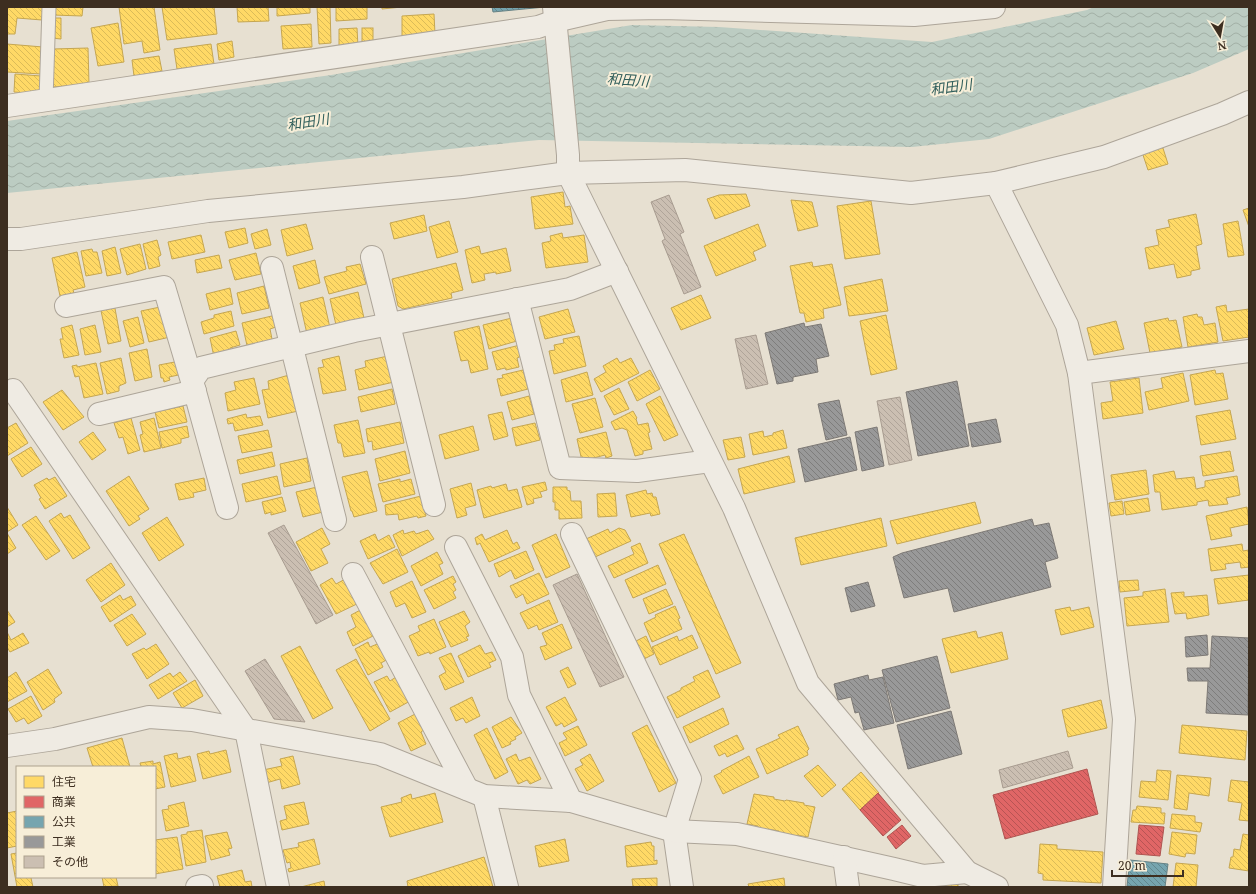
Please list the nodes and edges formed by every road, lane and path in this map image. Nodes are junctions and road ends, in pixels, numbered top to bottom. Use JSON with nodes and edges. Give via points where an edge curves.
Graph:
{"nodes":[{"id":1,"x":49,"y":7,"type":"edge"},
{"id":2,"x":994,"y":7,"type":"edge"},
{"id":3,"x":555,"y":21,"type":"edge"},
{"id":4,"x":46,"y":100,"type":"junction"},
{"id":5,"x":1249,"y":102,"type":"edge"},
{"id":6,"x":7,"y":106,"type":"edge"},
{"id":7,"x":568,"y":164,"type":"junction"},
{"id":8,"x":996,"y":183,"type":"junction"},
{"id":9,"x":7,"y":239,"type":"edge"},
{"id":10,"x":372,"y":257,"type":"dead end"},
{"id":11,"x":272,"y":268,"type":"dead end"},
{"id":12,"x":617,"y":271,"type":"junction"},
{"id":13,"x":516,"y":299,"type":"junction"},
{"id":14,"x":66,"y":306,"type":"dead end"},
{"id":15,"x":389,"y":324,"type":"junction"},
{"id":16,"x":292,"y":346,"type":"junction"},
{"id":17,"x":1249,"y":351,"type":"edge"},
{"id":18,"x":1079,"y":373,"type":"junction"},
{"id":19,"x":194,"y":386,"type":"junction"},
{"id":20,"x":13,"y":390,"type":"dead end"},
{"id":21,"x":98,"y":414,"type":"dead end"},
{"id":22,"x":710,"y":461,"type":"junction"},
{"id":23,"x":434,"y":505,"type":"dead end"},
{"id":24,"x":227,"y":508,"type":"dead end"},
{"id":25,"x":335,"y":520,"type":"dead end"},
{"id":26,"x":572,"y":534,"type":"dead end"},
{"id":27,"x":456,"y":547,"type":"dead end"},
{"id":28,"x":354,"y":574,"type":"dead end"},
{"id":29,"x":246,"y":730,"type":"junction"},
{"id":30,"x":7,"y":746,"type":"edge"},
{"id":31,"x":476,"y":792,"type":"junction"},
{"id":32,"x":571,"y":801,"type":"junction"},
{"id":33,"x":674,"y":831,"type":"junction"},
{"id":34,"x":844,"y":857,"type":"junction"},
{"id":35,"x":966,"y":872,"type":"junction"},
{"id":36,"x":278,"y":887,"type":"edge"},
{"id":37,"x":507,"y":887,"type":"edge"},
{"id":38,"x":682,"y":887,"type":"edge"},
{"id":39,"x":848,"y":887,"type":"edge"},
{"id":40,"x":997,"y":887,"type":"edge"},
{"id":41,"x":1114,"y":887,"type":"edge"}],
"edges":[{"from":1,"to":4,"type":"lane"},
{"from":2,"to":3,"type":"street","via":[[914,15],[662,8],[607,9]]},
{"from":3,"to":4,"type":"street","via":[[538,27]]},
{"from":3,"to":7,"type":"street"},
{"from":4,"to":6,"type":"street"},
{"from":5,"to":8,"type":"street","via":[[1104,157]]},
{"from":7,"to":8,"type":"street","via":[[685,170],[911,193]]},
{"from":7,"to":9,"type":"street","via":[[463,187],[208,211],[29,238]]},
{"from":7,"to":12,"type":"street"},
{"from":8,"to":18,"type":"street","via":[[1067,325]]},
{"from":10,"to":15,"type":"street"},
{"from":11,"to":16,"type":"street"},
{"from":12,"to":13,"type":"street","via":[[570,289]]},
{"from":12,"to":22,"type":"street"},
{"from":13,"to":15,"type":"street"},
{"from":13,"to":22,"type":"street","via":[[560,468],[636,471]]},
{"from":14,"to":19,"type":"street","via":[[164,287]]},
{"from":15,"to":16,"type":"street"},
{"from":15,"to":23,"type":"street"},
{"from":16,"to":19,"type":"street","via":[[201,368]]},
{"from":16,"to":25,"type":"street"},
{"from":17,"to":18,"type":"street"},
{"from":18,"to":41,"type":"street","via":[[1124,719]]},
{"from":19,"to":21,"type":"street"},
{"from":19,"to":24,"type":"street"},
{"from":20,"to":29,"type":"street"},
{"from":22,"to":35,"type":"street","via":[[734,508],[808,683]]},
{"from":26,"to":33,"type":"street","via":[[690,779]]},
{"from":27,"to":32,"type":"street","via":[[512,658],[519,695]]},
{"from":28,"to":31,"type":"street"},
{"from":29,"to":30,"type":"street","via":[[192,720],[149,717],[55,739]]},
{"from":29,"to":31,"type":"street","via":[[380,754]]},
{"from":29,"to":36,"type":"street"},
{"from":31,"to":32,"type":"street"},
{"from":31,"to":37,"type":"street"},
{"from":32,"to":33,"type":"street"},
{"from":33,"to":34,"type":"street","via":[[737,834]]},
{"from":33,"to":38,"type":"street"},
{"from":34,"to":35,"type":"street","via":[[923,876]]},
{"from":34,"to":39,"type":"street"},
{"from":35,"to":40,"type":"street"}]}
